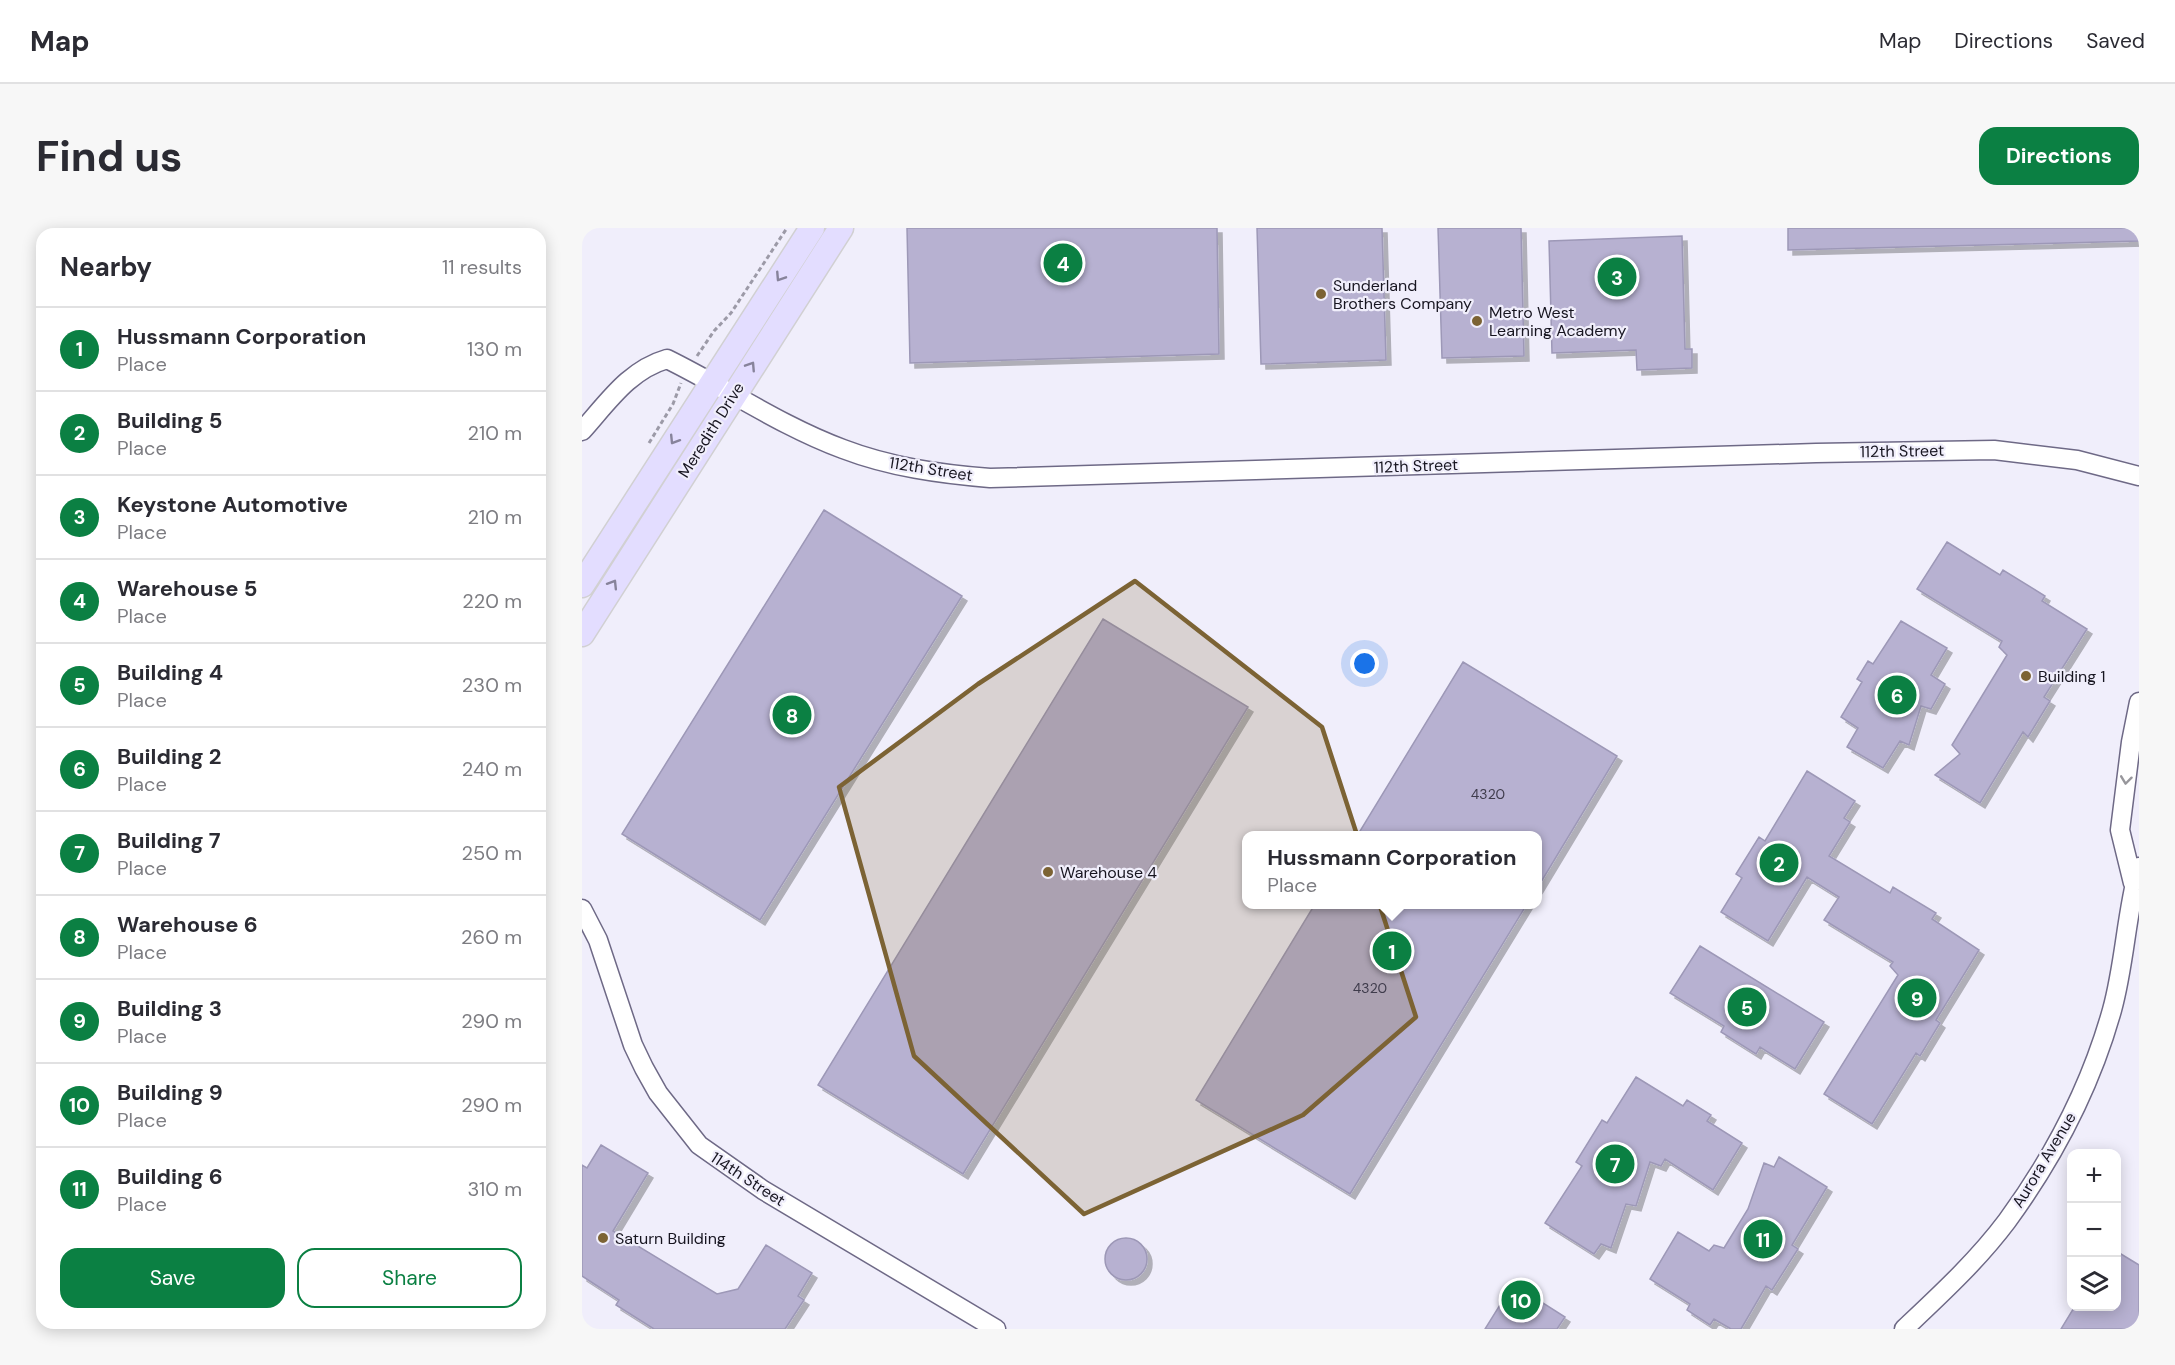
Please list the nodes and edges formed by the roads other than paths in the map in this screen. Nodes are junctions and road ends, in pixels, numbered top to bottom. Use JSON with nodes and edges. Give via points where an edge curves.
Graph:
{"nodes":[{"id":1,"x":812,"y":228,"type":"edge"},
{"id":2,"x":841,"y":228,"type":"edge"},
{"id":3,"x":711,"y":381,"type":"junction"},
{"id":4,"x":733,"y":394,"type":"junction"},
{"id":5,"x":582,"y":430,"type":"edge"},
{"id":6,"x":2139,"y":476,"type":"edge"},
{"id":7,"x":582,"y":585,"type":"edge"},
{"id":8,"x":582,"y":634,"type":"edge"},
{"id":9,"x":2139,"y":702,"type":"edge"},
{"id":10,"x":2139,"y":867,"type":"edge"},
{"id":11,"x":2134,"y":885,"type":"junction"},
{"id":12,"x":582,"y":909,"type":"edge"},
{"id":13,"x":996,"y":1329,"type":"edge"},
{"id":14,"x":1904,"y":1329,"type":"edge"}],
"edges":[{"from":1,"to":3,"type":"main road","name":"Meredith Drive","one_way":true},
{"from":4,"to":2,"type":"main road","name":"Meredith Drive","one_way":true},
{"from":3,"to":4,"type":"street","name":"112th Street"},
{"from":3,"to":5,"type":"street","name":"112th Street","via":[[667,359],[648,365],[633,375]]},
{"from":3,"to":7,"type":"main road","name":"Meredith Drive","one_way":true},
{"from":4,"to":6,"type":"street","name":"112th Street","via":[[798,430],[844,449],[940,474],[990,478],[1994,450],[2077,460]]},
{"from":8,"to":4,"type":"main road","name":"Meredith Drive","one_way":true},
{"from":9,"to":11,"type":"street","name":"Aurora Avenue","one_way":true,"via":[[2120,830]]},
{"from":10,"to":11,"type":"street","name":"Aurora Avenue"},
{"from":11,"to":14,"type":"street","name":"Aurora Avenue","via":[[2112,1013],[2079,1100],[2057,1143],[2007,1221],[1958,1277]]},
{"from":12,"to":13,"type":"street","name":"114th Street","via":[[598,940],[644,1068],[658,1093],[699,1145],[763,1190]]}]}
